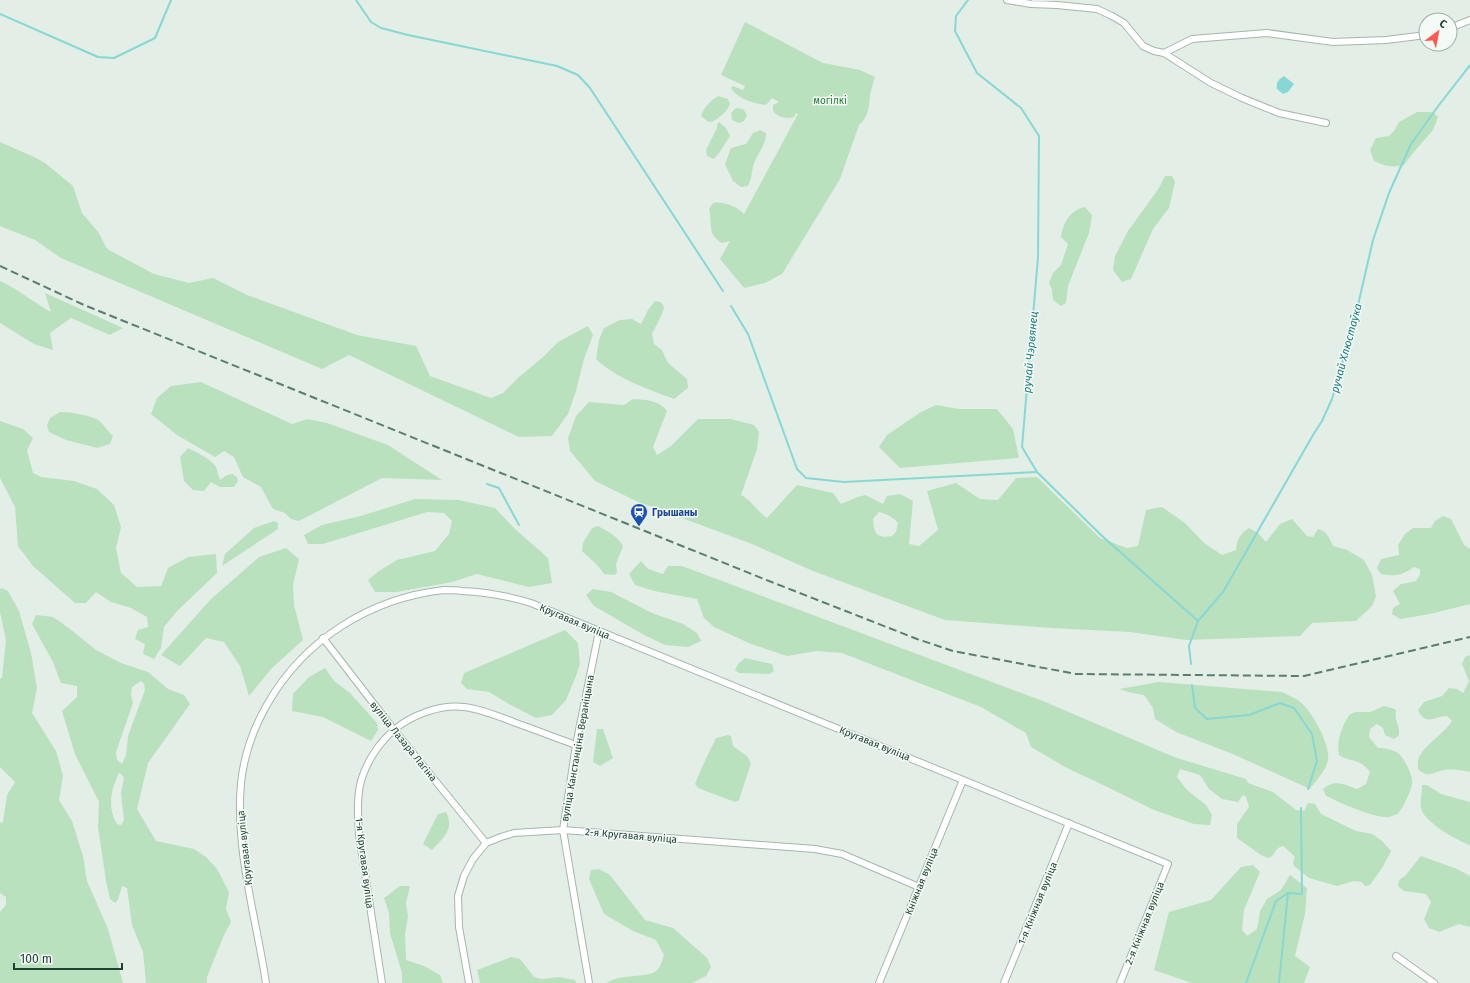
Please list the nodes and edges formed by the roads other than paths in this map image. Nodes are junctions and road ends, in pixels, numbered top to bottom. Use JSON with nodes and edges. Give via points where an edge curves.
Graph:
{"nodes":[{"id":1,"x":1007,"y":0,"type":"edge"},
{"id":2,"x":1470,"y":20,"type":"edge"},
{"id":3,"x":1458,"y":25,"type":"edge"},
{"id":4,"x":1418,"y":35,"type":"edge"},
{"id":5,"x":1164,"y":53,"type":"junction"},
{"id":6,"x":1326,"y":123,"type":"dead end"},
{"id":7,"x":599,"y":631,"type":"junction"},
{"id":8,"x":323,"y":638,"type":"junction"},
{"id":9,"x":394,"y":730,"type":"junction"},
{"id":10,"x":576,"y":745,"type":"junction"},
{"id":11,"x":963,"y":780,"type":"junction"},
{"id":12,"x":1069,"y":823,"type":"junction"},
{"id":13,"x":563,"y":830,"type":"junction"},
{"id":14,"x":486,"y":843,"type":"junction"},
{"id":15,"x":1168,"y":864,"type":"joint"},
{"id":16,"x":919,"y":887,"type":"junction"},
{"id":17,"x":1396,"y":956,"type":"dead end"},
{"id":18,"x":266,"y":983,"type":"edge"},
{"id":19,"x":382,"y":983,"type":"edge"},
{"id":20,"x":469,"y":983,"type":"edge"},
{"id":21,"x":589,"y":983,"type":"edge"},
{"id":22,"x":879,"y":983,"type":"edge"},
{"id":23,"x":1004,"y":983,"type":"edge"},
{"id":24,"x":1120,"y":983,"type":"edge"},
{"id":25,"x":1434,"y":983,"type":"edge"}],
"edges":[{"from":1,"to":5,"type":"street","via":[[1097,9],[1124,23],[1143,46]]},
{"from":2,"to":3,"type":"street"},
{"from":4,"to":5,"type":"street","via":[[1386,40],[1333,42],[1267,33],[1252,34],[1192,39]]},
{"from":5,"to":6,"type":"street","via":[[1211,83],[1279,114]]},
{"from":7,"to":8,"type":"street","name":"Кругавая вуліца","via":[[511,597],[446,590],[386,604],[358,615]]},
{"from":7,"to":10,"type":"street","name":"вуліца Канстанціна Вераніцына"},
{"from":7,"to":11,"type":"street","name":"Кругавая вуліца"},
{"from":8,"to":9,"type":"street","name":"вуліца Лазара Лагіна"},
{"from":8,"to":18,"type":"street","name":"Кругавая вуліца","via":[[283,679],[260,716],[252,736],[241,781],[240,817],[245,873]]},
{"from":9,"to":10,"type":"street","name":"1-я Кругавая вуліца","via":[[426,712],[448,707],[463,707],[493,714]]},
{"from":9,"to":14,"type":"street","name":"вуліца Лазара Лагіна"},
{"from":9,"to":19,"type":"street","name":"1-я Кругавая вуліца","via":[[373,755],[363,775],[358,801],[359,835]]},
{"from":10,"to":13,"type":"street","name":"вуліца Канстанціна Вераніцына"},
{"from":11,"to":12,"type":"street","name":"Кругавая вуліца"},
{"from":11,"to":16,"type":"street","name":"Кніжная вуліца"},
{"from":12,"to":15,"type":"street","name":"Кругавая вуліца"},
{"from":12,"to":23,"type":"street","name":"1-я Кніжная вуліца"},
{"from":13,"to":14,"type":"street","name":"2-я Кругавая вуліца","via":[[514,833]]},
{"from":13,"to":16,"type":"street","name":"2-я Кругавая вуліца","via":[[829,851],[842,854]]},
{"from":13,"to":21,"type":"street","name":"вуліца Канстанціна Вераніцына"},
{"from":14,"to":20,"type":"street","via":[[464,876],[458,896],[459,927]]},
{"from":15,"to":24,"type":"street","name":"2-я Кніжная вуліца"},
{"from":16,"to":22,"type":"street","name":"Кніжная вуліца"},
{"from":17,"to":25,"type":"street"}]}
